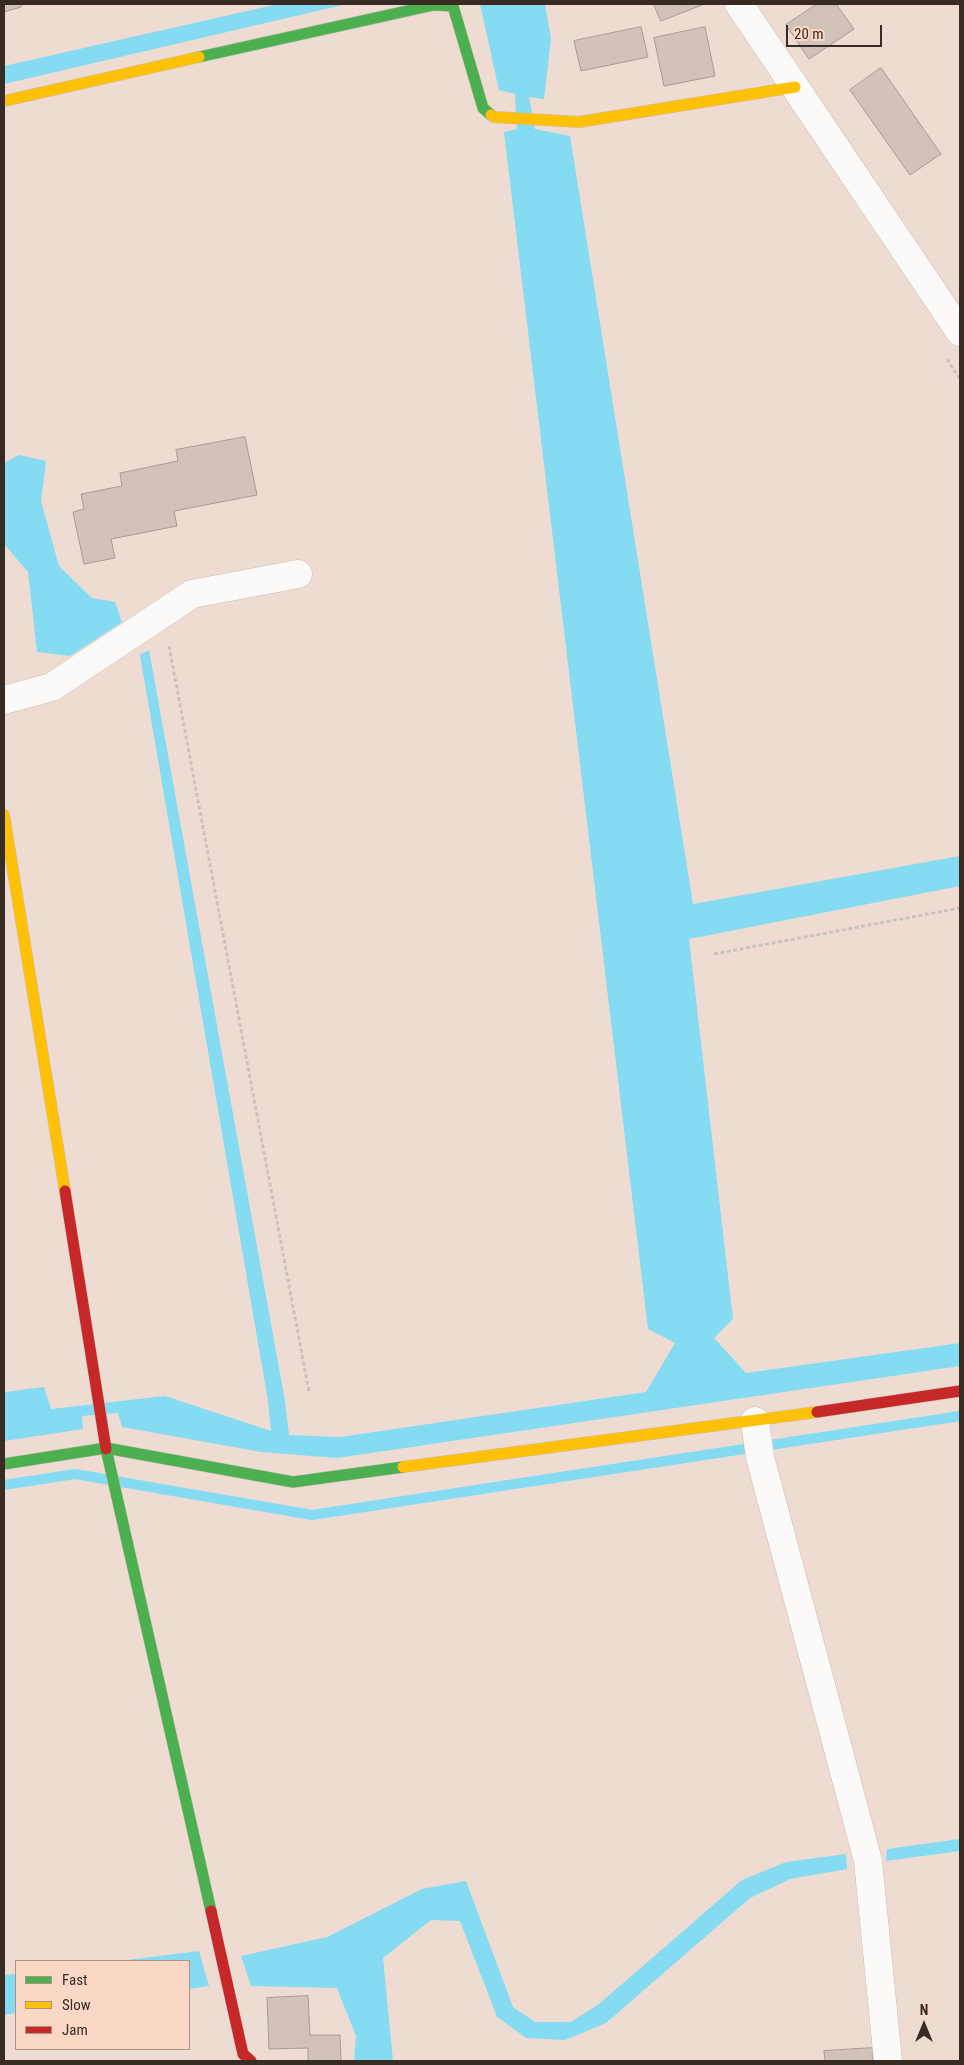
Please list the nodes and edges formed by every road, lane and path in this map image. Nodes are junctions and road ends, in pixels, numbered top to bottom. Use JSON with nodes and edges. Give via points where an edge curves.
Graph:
{"nodes":[{"id":1,"x":740,"y":4,"type":"edge"},
{"id":2,"x":795,"y":88,"type":"junction"},
{"id":3,"x":4,"y":101,"type":"edge"},
{"id":4,"x":960,"y":332,"type":"edge"},
{"id":5,"x":298,"y":574,"type":"dead end"},
{"id":6,"x":162,"y":613,"type":"junction"},
{"id":7,"x":4,"y":700,"type":"edge"},
{"id":8,"x":4,"y":816,"type":"edge"},
{"id":9,"x":960,"y":908,"type":"edge"},
{"id":10,"x":714,"y":954,"type":"dead end"},
{"id":11,"x":960,"y":1391,"type":"edge"},
{"id":12,"x":309,"y":1392,"type":"dead end"},
{"id":13,"x":758,"y":1438,"type":"junction"},
{"id":14,"x":106,"y":1448,"type":"junction"},
{"id":15,"x":4,"y":1464,"type":"edge"},
{"id":16,"x":251,"y":2061,"type":"edge"},
{"id":17,"x":888,"y":2061,"type":"edge"}],
"edges":[{"from":1,"to":2,"type":"street"},
{"from":2,"to":3,"type":"street","via":[[579,122],[494,117],[483,108],[453,6],[434,5]]},
{"from":2,"to":4,"type":"street"},
{"from":5,"to":6,"type":"street","via":[[192,594]]},
{"from":6,"to":7,"type":"street","via":[[52,687]]},
{"from":6,"to":12,"type":"path"},
{"from":8,"to":14,"type":"street"},
{"from":9,"to":10,"type":"path"},
{"from":11,"to":13,"type":"street"},
{"from":13,"to":14,"type":"street","via":[[293,1482]]},
{"from":13,"to":17,"type":"street","via":[[868,1861]]},
{"from":14,"to":15,"type":"street"},
{"from":14,"to":16,"type":"street","via":[[243,2054]]}]}
